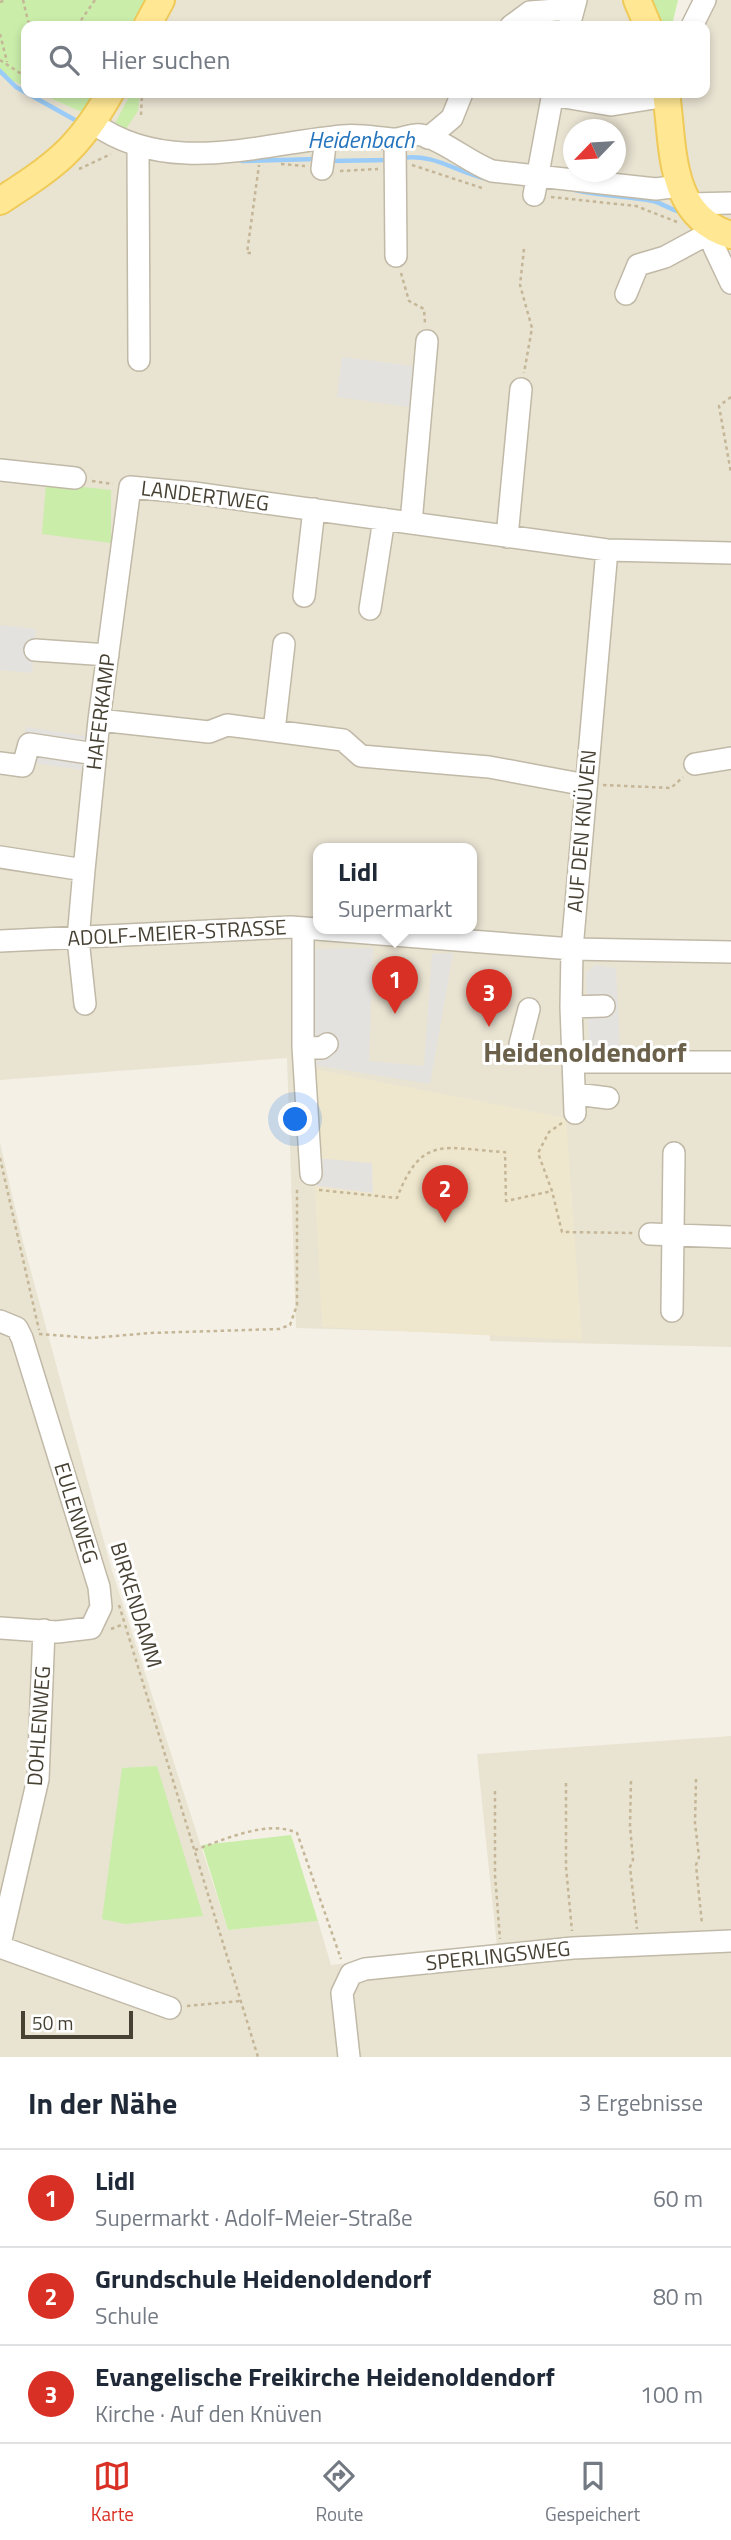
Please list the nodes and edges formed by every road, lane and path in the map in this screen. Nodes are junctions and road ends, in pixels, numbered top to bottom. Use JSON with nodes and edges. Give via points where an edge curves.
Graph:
{"nodes":[{"id":1,"x":6,"y":0,"type":"edge"},
{"id":2,"x":23,"y":0,"type":"edge"},
{"id":3,"x":95,"y":0,"type":"edge"},
{"id":4,"x":161,"y":0,"type":"edge"},
{"id":5,"x":566,"y":0,"type":"edge"},
{"id":6,"x":576,"y":0,"type":"edge"},
{"id":7,"x":637,"y":0,"type":"edge"},
{"id":8,"x":705,"y":0,"type":"edge"},
{"id":9,"x":0,"y":2,"type":"edge"},
{"id":10,"x":28,"y":21,"type":"edge"},
{"id":11,"x":80,"y":21,"type":"edge"},
{"id":12,"x":150,"y":21,"type":"edge"},
{"id":13,"x":518,"y":21,"type":"edge"},
{"id":14,"x":570,"y":21,"type":"edge"},
{"id":15,"x":646,"y":21,"type":"edge"},
{"id":16,"x":694,"y":21,"type":"edge"},
{"id":17,"x":0,"y":34,"type":"edge"},
{"id":18,"x":0,"y":60,"type":"edge"},
{"id":19,"x":7,"y":62,"type":"junction"},
{"id":20,"x":21,"y":72,"type":"edge"},
{"id":21,"x":107,"y":98,"type":"edge"},
{"id":22,"x":142,"y":98,"type":"edge"},
{"id":23,"x":460,"y":98,"type":"edge"},
{"id":24,"x":552,"y":98,"type":"edge"},
{"id":25,"x":574,"y":98,"type":"edge"},
{"id":26,"x":647,"y":98,"type":"edge"},
{"id":27,"x":667,"y":98,"type":"edge"},
{"id":28,"x":141,"y":115,"type":"dead end"},
{"id":29,"x":93,"y":123,"type":"junction"},
{"id":30,"x":428,"y":138,"type":"junction"},
{"id":31,"x":129,"y":143,"type":"junction"},
{"id":32,"x":396,"y":156,"type":"junction"},
{"id":33,"x":323,"y":157,"type":"junction"},
{"id":34,"x":231,"y":161,"type":"junction"},
{"id":35,"x":272,"y":164,"type":"dead end"},
{"id":36,"x":76,"y":171,"type":"dead end"},
{"id":37,"x":536,"y":184,"type":"junction"},
{"id":38,"x":489,"y":189,"type":"dead end"},
{"id":39,"x":0,"y":201,"type":"edge"},
{"id":40,"x":731,"y":203,"type":"edge"},
{"id":41,"x":703,"y":216,"type":"edge"},
{"id":42,"x":524,"y":249,"type":"dead end"},
{"id":43,"x":251,"y":253,"type":"dead end"},
{"id":44,"x":396,"y":256,"type":"joint"},
{"id":45,"x":731,"y":283,"type":"edge"},
{"id":46,"x":626,"y":294,"type":"dead end"},
{"id":47,"x":427,"y":341,"type":"joint"},
{"id":48,"x":139,"y":360,"type":"dead end"},
{"id":49,"x":522,"y":388,"type":"joint"},
{"id":50,"x":731,"y":397,"type":"edge"},
{"id":51,"x":0,"y":470,"type":"edge"},
{"id":52,"x":731,"y":473,"type":"edge"},
{"id":53,"x":75,"y":478,"type":"joint"},
{"id":54,"x":130,"y":487,"type":"junction"},
{"id":55,"x":314,"y":509,"type":"junction"},
{"id":56,"x":384,"y":519,"type":"junction"},
{"id":57,"x":411,"y":523,"type":"junction"},
{"id":58,"x":507,"y":537,"type":"junction"},
{"id":59,"x":607,"y":550,"type":"junction"},
{"id":60,"x":731,"y":553,"type":"edge"},
{"id":61,"x":304,"y":596,"type":"dead end"},
{"id":62,"x":370,"y":609,"type":"dead end"},
{"id":63,"x":284,"y":644,"type":"dead end"},
{"id":64,"x":34,"y":650,"type":"dead end"},
{"id":65,"x":108,"y":655,"type":"junction"},
{"id":66,"x":99,"y":720,"type":"junction"},
{"id":67,"x":274,"y":731,"type":"junction"},
{"id":68,"x":95,"y":754,"type":"junction"},
{"id":69,"x":731,"y":758,"type":"edge"},
{"id":70,"x":0,"y":763,"type":"edge"},
{"id":71,"x":695,"y":764,"type":"joint"},
{"id":72,"x":586,"y":785,"type":"junction"},
{"id":73,"x":0,"y":857,"type":"edge"},
{"id":74,"x":84,"y":870,"type":"junction"},
{"id":75,"x":303,"y":928,"type":"junction"},
{"id":76,"x":313,"y":929,"type":"edge"},
{"id":77,"x":380,"y":934,"type":"edge"},
{"id":78,"x":78,"y":939,"type":"junction"},
{"id":79,"x":0,"y":941,"type":"edge"},
{"id":80,"x":572,"y":949,"type":"junction"},
{"id":81,"x":731,"y":952,"type":"edge"},
{"id":82,"x":85,"y":1004,"type":"dead end"},
{"id":83,"x":604,"y":1006,"type":"dead end"},
{"id":84,"x":571,"y":1007,"type":"junction"},
{"id":85,"x":529,"y":1009,"type":"dead end"},
{"id":86,"x":327,"y":1044,"type":"dead end"},
{"id":87,"x":520,"y":1044,"type":"dead end"},
{"id":88,"x":303,"y":1047,"type":"junction"},
{"id":89,"x":575,"y":1062,"type":"junction"},
{"id":90,"x":731,"y":1062,"type":"edge"},
{"id":91,"x":608,"y":1098,"type":"dead end"},
{"id":92,"x":576,"y":1104,"type":"junction"},
{"id":93,"x":674,"y":1153,"type":"dead end"},
{"id":94,"x":0,"y":1158,"type":"edge"},
{"id":95,"x":304,"y":1178,"type":"joint"},
{"id":96,"x":326,"y":1190,"type":"dead end"},
{"id":97,"x":552,"y":1191,"type":"junction"},
{"id":98,"x":650,"y":1234,"type":"joint"},
{"id":99,"x":675,"y":1236,"type":"junction"},
{"id":100,"x":731,"y":1237,"type":"edge"},
{"id":101,"x":672,"y":1311,"type":"dead end"},
{"id":102,"x":0,"y":1321,"type":"edge"},
{"id":103,"x":40,"y":1334,"type":"junction"},
{"id":104,"x":43,"y":1346,"type":"dead end"},
{"id":105,"x":117,"y":1598,"type":"dead end"},
{"id":106,"x":0,"y":1628,"type":"edge"},
{"id":107,"x":44,"y":1630,"type":"junction"},
{"id":108,"x":696,"y":1779,"type":"dead end"},
{"id":109,"x":631,"y":1781,"type":"dead end"},
{"id":110,"x":566,"y":1783,"type":"dead end"},
{"id":111,"x":495,"y":1791,"type":"dead end"},
{"id":112,"x":195,"y":1850,"type":"junction"},
{"id":113,"x":731,"y":1941,"type":"edge"},
{"id":114,"x":704,"y":1942,"type":"junction"},
{"id":115,"x":639,"y":1944,"type":"junction"},
{"id":116,"x":0,"y":1945,"type":"edge"},
{"id":117,"x":573,"y":1948,"type":"junction"},
{"id":118,"x":502,"y":1955,"type":"junction"},
{"id":119,"x":347,"y":1979,"type":"junction"},
{"id":120,"x":241,"y":2001,"type":"junction"},
{"id":121,"x":170,"y":2008,"type":"joint"},
{"id":122,"x":258,"y":2057,"type":"edge"},
{"id":123,"x":349,"y":2057,"type":"edge"}],
"edges":[{"from":1,"to":9,"type":"path"},
{"from":2,"to":10,"type":"path"},
{"from":3,"to":11,"type":"path"},
{"from":4,"to":12,"type":"main road"},
{"from":5,"to":13,"type":"street","via":[[556,10],[530,12]]},
{"from":6,"to":14,"type":"street"},
{"from":7,"to":15,"type":"main road"},
{"from":8,"to":16,"type":"street"},
{"from":17,"to":19,"type":"path"},
{"from":18,"to":19,"type":"path"},
{"from":19,"to":20,"type":"path"},
{"from":21,"to":29,"type":"main road"},
{"from":22,"to":28,"type":"path"},
{"from":23,"to":30,"type":"street","via":[[452,118]]},
{"from":24,"to":37,"type":"street"},
{"from":25,"to":26,"type":"street","via":[[611,105]]},
{"from":27,"to":41,"type":"main road","via":[[673,164]]},
{"from":29,"to":31,"type":"street"},
{"from":29,"to":39,"type":"main road","via":[[74,148]]},
{"from":30,"to":32,"type":"street","via":[[419,134]]},
{"from":30,"to":37,"type":"street","via":[[470,163]]},
{"from":31,"to":34,"type":"street"},
{"from":31,"to":36,"type":"path"},
{"from":31,"to":48,"type":"street"},
{"from":32,"to":33,"type":"path","via":[[354,173]]},
{"from":32,"to":33,"type":"street","via":[[376,135]]},
{"from":32,"to":38,"type":"path","via":[[466,185]]},
{"from":32,"to":44,"type":"street"},
{"from":33,"to":34,"type":"street"},
{"from":33,"to":35,"type":"path"},
{"from":34,"to":43,"type":"path","via":[[259,165],[247,253]]},
{"from":37,"to":41,"type":"street","via":[[656,189]]},
{"from":37,"to":41,"type":"path","via":[[636,206],[691,228]]},
{"from":40,"to":41,"type":"street"},
{"from":41,"to":45,"type":"street"},
{"from":41,"to":46,"type":"street","via":[[665,257],[638,265]]},
{"from":42,"to":49,"type":"path","via":[[520,285],[532,328]]},
{"from":44,"to":47,"type":"path","via":[[409,301],[424,309]]},
{"from":47,"to":57,"type":"street"},
{"from":49,"to":58,"type":"street"},
{"from":50,"to":52,"type":"path","via":[[719,406]]},
{"from":51,"to":53,"type":"street"},
{"from":53,"to":54,"type":"path","name":"LANDERTWEG"},
{"from":54,"to":55,"type":"street","name":"LANDERTWEG"},
{"from":54,"to":65,"type":"street","name":"HAFERKAMP"},
{"from":55,"to":56,"type":"street","name":"LANDERTWEG"},
{"from":55,"to":61,"type":"street"},
{"from":56,"to":57,"type":"street","name":"LANDERTWEG"},
{"from":56,"to":62,"type":"street"},
{"from":57,"to":58,"type":"street","name":"LANDERTWEG"},
{"from":58,"to":59,"type":"street","name":"LANDERTWEG"},
{"from":59,"to":60,"type":"street","name":"LANDERTWEG"},
{"from":59,"to":72,"type":"street","name":"AUF DEN KNÜVEN"},
{"from":63,"to":67,"type":"street"},
{"from":64,"to":65,"type":"street"},
{"from":65,"to":66,"type":"street","name":"HAFERKAMP"},
{"from":66,"to":67,"type":"street","via":[[209,732],[227,725]]},
{"from":66,"to":68,"type":"street","name":"HAFERKAMP"},
{"from":67,"to":72,"type":"street","via":[[343,740],[361,756],[489,767]]},
{"from":68,"to":70,"type":"street","via":[[29,744],[23,766]]},
{"from":68,"to":74,"type":"street","name":"HAFERKAMP"},
{"from":69,"to":71,"type":"street"},
{"from":71,"to":72,"type":"path","via":[[671,788]]},
{"from":72,"to":80,"type":"street","name":"AUF DEN KNÜVEN"},
{"from":73,"to":74,"type":"street"},
{"from":74,"to":78,"type":"street","name":"HAFERKAMP"},
{"from":75,"to":76,"type":"street","name":"ADOLF-MEIER-STRASSE"},
{"from":75,"to":78,"type":"street","name":"ADOLF-MEIER-STRASSE"},
{"from":75,"to":88,"type":"street"},
{"from":77,"to":80,"type":"street","name":"ADOLF-MEIER-STRASSE"},
{"from":78,"to":79,"type":"street","name":"ADOLF-MEIER-STRASSE"},
{"from":78,"to":82,"type":"street","name":"HAFERKAMP"},
{"from":80,"to":81,"type":"street","name":"ADOLF-MEIER-STRASSE"},
{"from":80,"to":84,"type":"street","name":"AUF DEN KNÜVEN"},
{"from":83,"to":84,"type":"street"},
{"from":84,"to":89,"type":"street","name":"AUF DEN KNÜVEN"},
{"from":85,"to":87,"type":"street"},
{"from":86,"to":88,"type":"street"},
{"from":88,"to":95,"type":"street"},
{"from":89,"to":90,"type":"street"},
{"from":89,"to":92,"type":"street","name":"AUF DEN KNÜVEN"},
{"from":91,"to":92,"type":"street"},
{"from":92,"to":97,"type":"path","via":[[549,1132],[538,1153]]},
{"from":93,"to":99,"type":"street"},
{"from":94,"to":103,"type":"path"},
{"from":95,"to":103,"type":"path","via":[[293,1321],[279,1329],[92,1338]]},
{"from":96,"to":97,"type":"path","via":[[397,1198],[412,1164],[422,1154],[441,1149],[505,1152],[506,1201]]},
{"from":97,"to":98,"type":"path","via":[[562,1231]]},
{"from":98,"to":99,"type":"street"},
{"from":99,"to":100,"type":"street"},
{"from":99,"to":101,"type":"street"},
{"from":102,"to":107,"type":"street","name":"EULENWEG","via":[[17,1328],[22,1338],[102,1607],[91,1628]]},
{"from":103,"to":104,"type":"path"},
{"from":105,"to":112,"type":"path","name":"BIRKENDAMM"},
{"from":106,"to":107,"type":"street","name":"EULENWEG"},
{"from":107,"to":116,"type":"street","name":"DOHLENWEG","via":[[38,1779]]},
{"from":108,"to":114,"type":"path","via":[[696,1865]]},
{"from":109,"to":115,"type":"path","via":[[630,1867]]},
{"from":110,"to":117,"type":"path","via":[[566,1867]]},
{"from":111,"to":118,"type":"path","via":[[495,1875]]},
{"from":112,"to":119,"type":"path","via":[[247,1832],[289,1829],[297,1833]]},
{"from":112,"to":120,"type":"path","name":"BIRKENDAMM"},
{"from":113,"to":114,"type":"street","name":"SPERLINGSWEG"},
{"from":114,"to":115,"type":"street","name":"SPERLINGSWEG"},
{"from":115,"to":117,"type":"street","name":"SPERLINGSWEG"},
{"from":116,"to":121,"type":"street"},
{"from":117,"to":118,"type":"street","name":"SPERLINGSWEG"},
{"from":118,"to":119,"type":"street","name":"SPERLINGSWEG","via":[[365,1969]]},
{"from":119,"to":123,"type":"street","via":[[342,1993]]},
{"from":120,"to":121,"type":"path"},
{"from":120,"to":122,"type":"path","name":"BIRKENDAMM"}]}
